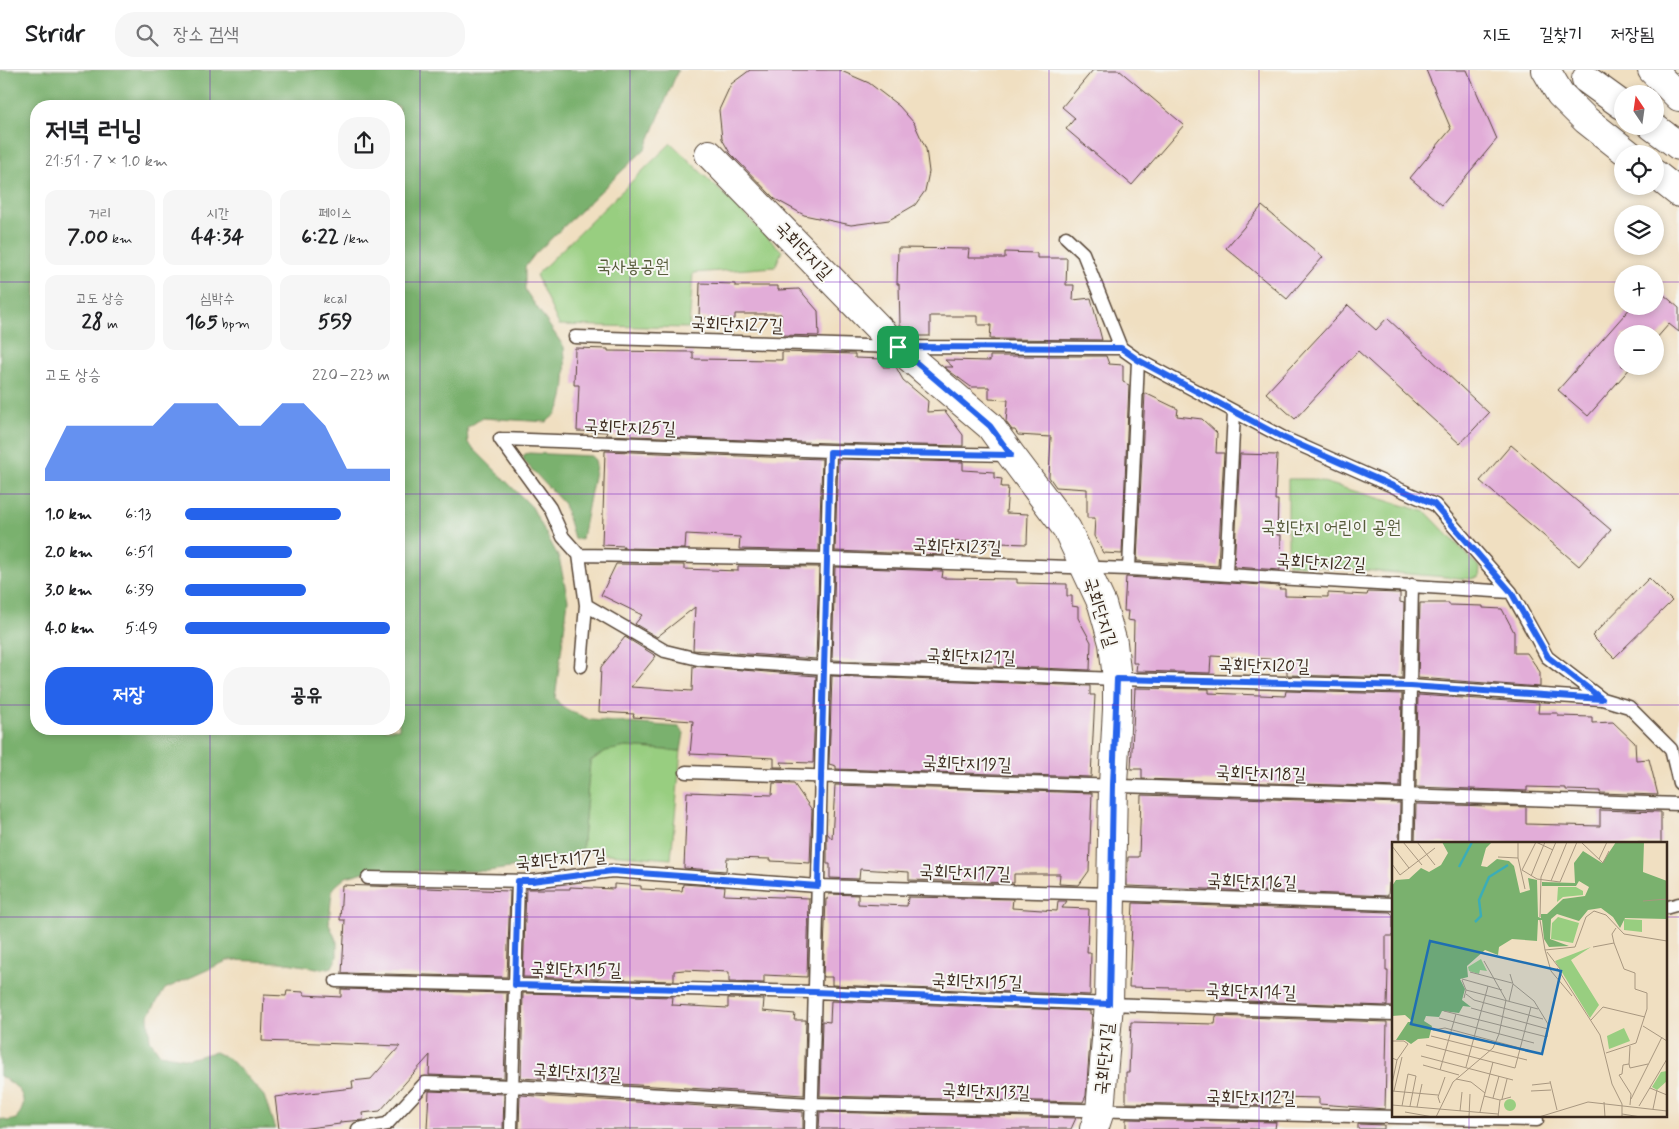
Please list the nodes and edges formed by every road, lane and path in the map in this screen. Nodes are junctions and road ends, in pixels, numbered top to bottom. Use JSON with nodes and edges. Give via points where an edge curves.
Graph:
{"nodes":[{"id":1,"x":1546,"y":70,"type":"edge"},
{"id":2,"x":1652,"y":70,"type":"edge"},
{"id":3,"x":1586,"y":79,"type":"dead end"},
{"id":4,"x":1557,"y":82,"type":"edge"},
{"id":5,"x":1679,"y":97,"type":"edge"},
{"id":6,"x":1614,"y":99,"type":"edge"},
{"id":7,"x":1664,"y":135,"type":"edge"},
{"id":8,"x":1618,"y":145,"type":"edge"},
{"id":9,"x":1679,"y":146,"type":"edge"},
{"id":10,"x":709,"y":154,"type":"dead end"},
{"id":11,"x":1664,"y":181,"type":"edge"},
{"id":12,"x":1679,"y":193,"type":"edge"},
{"id":13,"x":1066,"y":237,"type":"dead end"},
{"id":14,"x":575,"y":337,"type":"dead end"},
{"id":15,"x":898,"y":347,"type":"junction"},
{"id":16,"x":1121,"y":348,"type":"junction"},
{"id":17,"x":1138,"y":360,"type":"junction"},
{"id":18,"x":1234,"y":412,"type":"junction"},
{"id":19,"x":830,"y":452,"type":"junction"},
{"id":20,"x":1011,"y":455,"type":"junction"},
{"id":21,"x":579,"y":555,"type":"junction"},
{"id":22,"x":827,"y":559,"type":"junction"},
{"id":23,"x":1086,"y":567,"type":"junction"},
{"id":24,"x":1130,"y":569,"type":"junction"},
{"id":25,"x":1226,"y":574,"type":"junction"},
{"id":26,"x":1412,"y":585,"type":"junction"},
{"id":27,"x":1511,"y":592,"type":"junction"},
{"id":28,"x":586,"y":605,"type":"junction"},
{"id":29,"x":580,"y":666,"type":"dead end"},
{"id":30,"x":824,"y":668,"type":"junction"},
{"id":31,"x":1117,"y":679,"type":"junction"},
{"id":32,"x":1410,"y":686,"type":"junction"},
{"id":33,"x":1602,"y":699,"type":"junction"},
{"id":34,"x":686,"y":772,"type":"dead end"},
{"id":35,"x":821,"y":776,"type":"junction"},
{"id":36,"x":1679,"y":783,"type":"edge"},
{"id":37,"x":1113,"y":785,"type":"junction"},
{"id":38,"x":1408,"y":795,"type":"junction"},
{"id":39,"x":1679,"y":804,"type":"edge"},
{"id":40,"x":1407,"y":842,"type":"edge"},
{"id":41,"x":368,"y":878,"type":"dead end"},
{"id":42,"x":518,"y":881,"type":"junction"},
{"id":43,"x":818,"y":886,"type":"junction"},
{"id":44,"x":1110,"y":894,"type":"junction"},
{"id":45,"x":1392,"y":904,"type":"edge"},
{"id":46,"x":1679,"y":904,"type":"edge"},
{"id":47,"x":1666,"y":908,"type":"edge"},
{"id":48,"x":336,"y":981,"type":"dead end"},
{"id":49,"x":515,"y":985,"type":"junction"},
{"id":50,"x":814,"y":992,"type":"junction"},
{"id":51,"x":1109,"y":1004,"type":"junction"},
{"id":52,"x":1392,"y":1014,"type":"edge"},
{"id":53,"x":512,"y":1086,"type":"junction"},
{"id":54,"x":811,"y":1104,"type":"junction"},
{"id":55,"x":1097,"y":1120,"type":"edge"},
{"id":56,"x":1401,"y":1120,"type":"edge"},
{"id":57,"x":1537,"y":1120,"type":"dead end"},
{"id":58,"x":358,"y":1129,"type":"edge"},
{"id":59,"x":511,"y":1129,"type":"edge"},
{"id":60,"x":811,"y":1129,"type":"edge"}],
"edges":[{"from":1,"to":4,"type":"street"},
{"from":2,"to":5,"type":"street"},
{"from":3,"to":6,"type":"street"},
{"from":4,"to":8,"type":"street","via":[[1586,120]]},
{"from":7,"to":9,"type":"street"},
{"from":10,"to":15,"type":"street","name":"국회단지길"},
{"from":11,"to":12,"type":"street"},
{"from":13,"to":16,"type":"lane","via":[[1083,253]]},
{"from":14,"to":15,"type":"lane","name":"국회단지27길"},
{"from":15,"to":16,"type":"lane"},
{"from":15,"to":20,"type":"street","name":"국회단지길","via":[[990,426]]},
{"from":16,"to":17,"type":"lane"},
{"from":17,"to":18,"type":"lane"},
{"from":17,"to":24,"type":"lane"},
{"from":18,"to":25,"type":"lane"},
{"from":18,"to":27,"type":"lane","via":[[1284,438],[1434,504]]},
{"from":19,"to":20,"type":"lane","name":"국회단지25길"},
{"from":19,"to":21,"type":"lane","name":"국회단지25길","via":[[500,440],[550,508],[563,537]]},
{"from":19,"to":22,"type":"lane"},
{"from":20,"to":23,"type":"street","name":"국회단지길","via":[[1067,529]]},
{"from":21,"to":22,"type":"lane","name":"국회단지23길"},
{"from":21,"to":28,"type":"lane"},
{"from":22,"to":23,"type":"lane","name":"국회단지23길"},
{"from":22,"to":30,"type":"lane"},
{"from":23,"to":24,"type":"lane","name":"국회단지22길"},
{"from":23,"to":31,"type":"street","name":"국회단지길","via":[[1102,604],[1113,643]]},
{"from":24,"to":25,"type":"lane","name":"국회단지22길"},
{"from":25,"to":26,"type":"lane","name":"국회단지22길"},
{"from":26,"to":27,"type":"lane","name":"국회단지22길"},
{"from":26,"to":32,"type":"lane"},
{"from":27,"to":33,"type":"lane","via":[[1548,657]]},
{"from":28,"to":29,"type":"lane"},
{"from":28,"to":30,"type":"lane","name":"국회단지21길","via":[[664,651],[698,660]]},
{"from":30,"to":31,"type":"lane","name":"국회단지21길"},
{"from":30,"to":35,"type":"lane"},
{"from":31,"to":32,"type":"lane","name":"국회단지20길"},
{"from":31,"to":37,"type":"street","name":"국회단지길"},
{"from":32,"to":33,"type":"lane","name":"국회단지20길"},
{"from":32,"to":38,"type":"lane"},
{"from":33,"to":36,"type":"lane","via":[[1629,707],[1671,749]]},
{"from":34,"to":35,"type":"lane","name":"국회단지19길"},
{"from":35,"to":37,"type":"lane","name":"국회단지19길"},
{"from":35,"to":43,"type":"lane"},
{"from":37,"to":38,"type":"lane","name":"국회단지18길"},
{"from":37,"to":44,"type":"street","name":"국회단지길"},
{"from":38,"to":39,"type":"lane","name":"국회단지18길"},
{"from":38,"to":40,"type":"lane"},
{"from":41,"to":42,"type":"lane","name":"국회단지17길"},
{"from":42,"to":43,"type":"lane","name":"국회단지17길","via":[[612,871]]},
{"from":42,"to":49,"type":"lane"},
{"from":43,"to":44,"type":"lane","name":"국회단지17길"},
{"from":43,"to":50,"type":"lane"},
{"from":44,"to":45,"type":"lane","name":"국회단지16길"},
{"from":44,"to":51,"type":"street","name":"국회단지길"},
{"from":46,"to":47,"type":"lane"},
{"from":48,"to":49,"type":"lane","name":"국회단지15길"},
{"from":49,"to":50,"type":"lane","name":"국회단지15길"},
{"from":49,"to":53,"type":"lane"},
{"from":50,"to":51,"type":"lane","name":"국회단지15길"},
{"from":50,"to":54,"type":"lane"},
{"from":51,"to":52,"type":"lane","name":"국회단지14길"},
{"from":51,"to":55,"type":"street","name":"국회단지길"},
{"from":53,"to":54,"type":"lane","name":"국회단지13길"},
{"from":53,"to":58,"type":"lane","name":"국회단지13길","via":[[424,1083],[387,1124]]},
{"from":53,"to":59,"type":"lane"},
{"from":54,"to":55,"type":"lane","name":"국회단지13길"},
{"from":54,"to":60,"type":"lane"},
{"from":55,"to":56,"type":"lane","name":"국회단지12길"},
{"from":56,"to":57,"type":"lane","name":"국회단지12길"}]}
